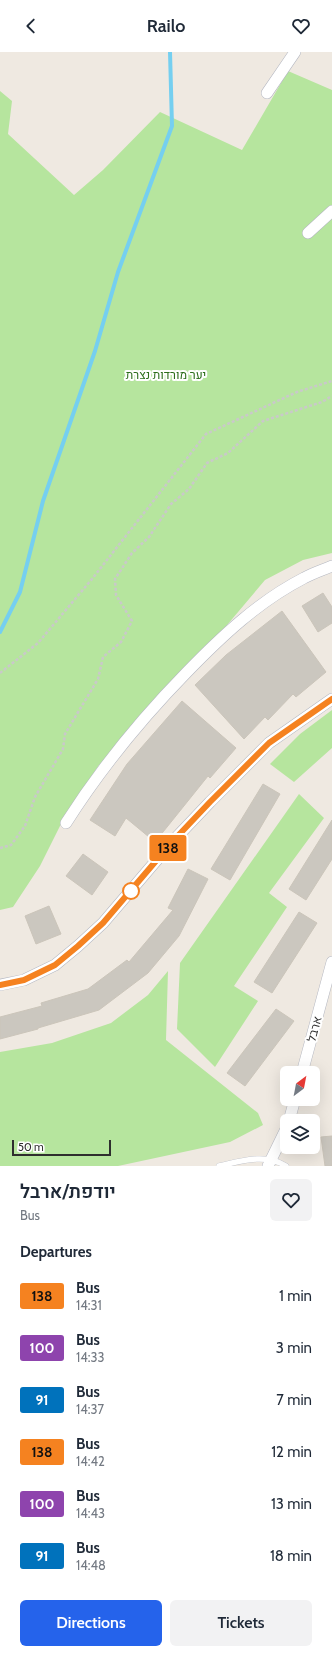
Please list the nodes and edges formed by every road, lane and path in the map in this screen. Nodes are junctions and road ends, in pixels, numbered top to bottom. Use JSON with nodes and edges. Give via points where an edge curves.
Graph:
{"nodes":[{"id":1,"x":295,"y":52,"type":"edge"},
{"id":2,"x":267,"y":93,"type":"dead end"},
{"id":3,"x":332,"y":211,"type":"edge"},
{"id":4,"x":308,"y":233,"type":"dead end"},
{"id":5,"x":332,"y":381,"type":"edge"},
{"id":6,"x":332,"y":396,"type":"edge"},
{"id":7,"x":332,"y":566,"type":"edge"},
{"id":8,"x":0,"y":673,"type":"edge"},
{"id":9,"x":332,"y":699,"type":"edge"},
{"id":10,"x":66,"y":823,"type":"dead end"},
{"id":11,"x":0,"y":848,"type":"edge"},
{"id":12,"x":332,"y":962,"type":"edge"},
{"id":13,"x":0,"y":985,"type":"edge"},
{"id":14,"x":304,"y":1066,"type":"edge"},
{"id":15,"x":280,"y":1141,"type":"edge"},
{"id":16,"x":270,"y":1163,"type":"edge"},
{"id":17,"x":220,"y":1166,"type":"edge"},
{"id":18,"x":286,"y":1166,"type":"edge"}],
"edges":[{"from":1,"to":2,"type":"street"},
{"from":3,"to":4,"type":"street"},
{"from":5,"to":8,"type":"path","via":[[297,392],[206,434],[38,643]]},
{"from":6,"to":11,"type":"path","via":[[322,402],[263,421],[228,453],[207,463],[189,489],[171,504],[149,537],[132,553],[115,579],[116,595],[132,621],[121,642],[103,657],[98,679],[65,734],[63,749],[35,797],[25,826],[11,845]]},
{"from":7,"to":10,"type":"street","via":[[304,578],[260,606],[218,640],[153,707],[91,783]]},
{"from":9,"to":13,"type":"street","via":[[299,720],[264,748],[173,841],[103,923],[78,946],[55,965],[24,980]]},
{"from":12,"to":14,"type":"street","name":"ארבל"},
{"from":15,"to":16,"type":"street"},
{"from":16,"to":17,"type":"lane","via":[[254,1159]]},
{"from":16,"to":18,"type":"lane"}]}
